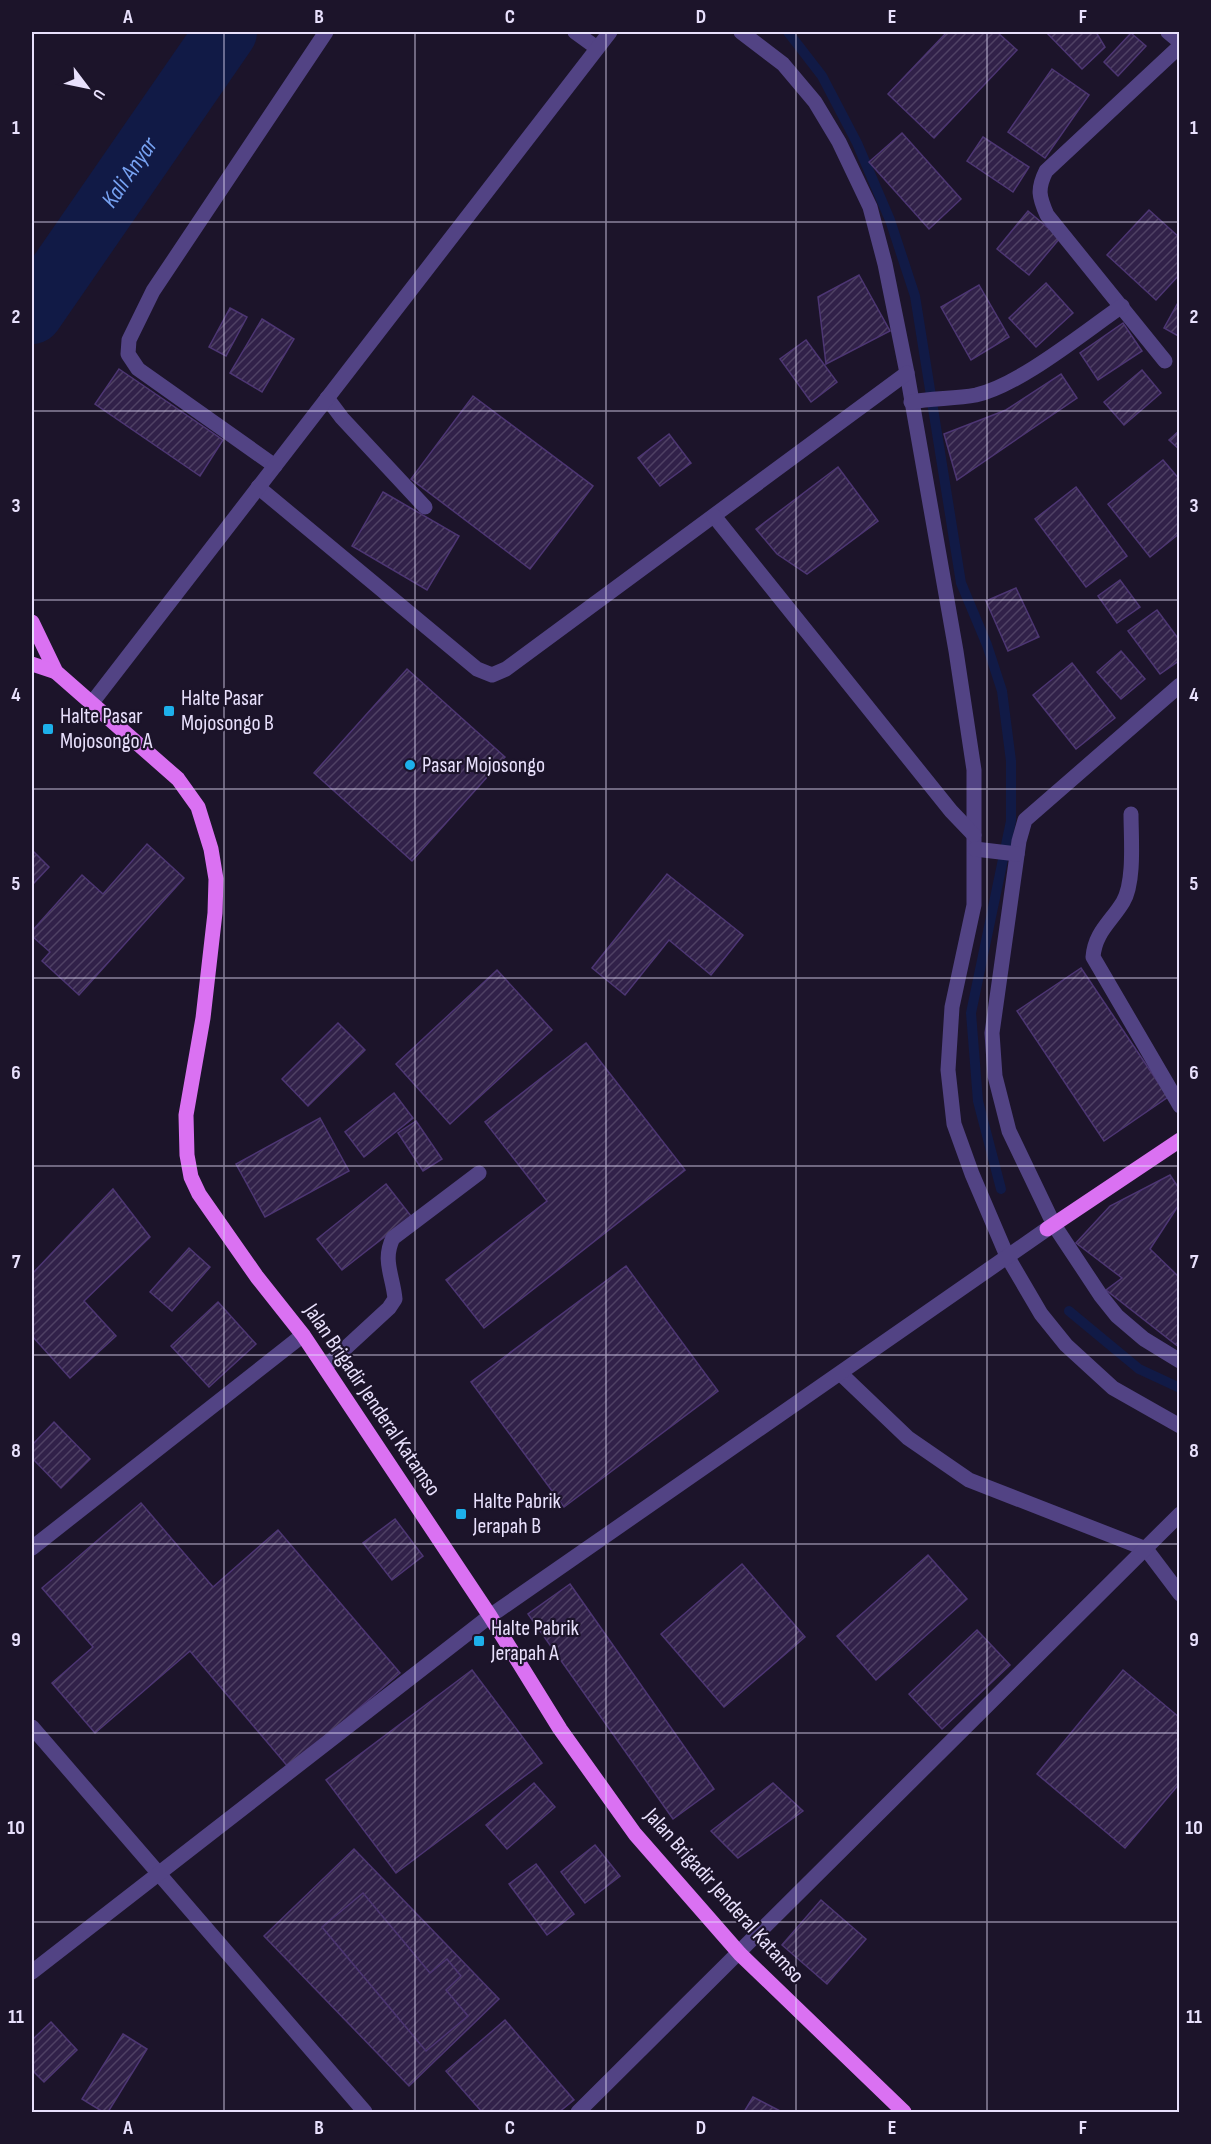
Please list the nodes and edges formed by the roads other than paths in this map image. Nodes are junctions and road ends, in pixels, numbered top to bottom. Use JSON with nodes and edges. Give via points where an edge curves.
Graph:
{"nodes":[{"id":1,"x":326,"y":32,"type":"edge"},
{"id":2,"x":575,"y":32,"type":"edge"},
{"id":3,"x":610,"y":32,"type":"edge"},
{"id":4,"x":741,"y":32,"type":"edge"},
{"id":5,"x":1168,"y":32,"type":"edge"},
{"id":6,"x":1179,"y":42,"type":"edge"},
{"id":7,"x":1179,"y":46,"type":"edge"},
{"id":8,"x":597,"y":48,"type":"junction"},
{"id":9,"x":1122,"y":306,"type":"junction"},
{"id":10,"x":1166,"y":361,"type":"dead end"},
{"id":11,"x":907,"y":373,"type":"junction"},
{"id":12,"x":327,"y":398,"type":"junction"},
{"id":13,"x":916,"y":401,"type":"junction"},
{"id":14,"x":275,"y":465,"type":"junction"},
{"id":15,"x":258,"y":487,"type":"junction"},
{"id":16,"x":425,"y":507,"type":"dead end"},
{"id":17,"x":714,"y":516,"type":"junction"},
{"id":18,"x":32,"y":622,"type":"edge"},
{"id":19,"x":32,"y":664,"type":"edge"},
{"id":20,"x":56,"y":672,"type":"junction"},
{"id":21,"x":1179,"y":685,"type":"edge"},
{"id":22,"x":91,"y":704,"type":"junction"},
{"id":23,"x":1131,"y":814,"type":"dead end"},
{"id":24,"x":977,"y":845,"type":"junction"},
{"id":25,"x":1013,"y":853,"type":"junction"},
{"id":26,"x":1179,"y":1106,"type":"edge"},
{"id":27,"x":1179,"y":1140,"type":"edge"},
{"id":28,"x":479,"y":1173,"type":"dead end"},
{"id":29,"x":1051,"y":1227,"type":"junction"},
{"id":30,"x":1007,"y":1256,"type":"junction"},
{"id":31,"x":303,"y":1335,"type":"junction"},
{"id":32,"x":1179,"y":1361,"type":"edge"},
{"id":33,"x":325,"y":1367,"type":"junction"},
{"id":34,"x":841,"y":1374,"type":"junction"},
{"id":35,"x":1179,"y":1426,"type":"edge"},
{"id":36,"x":1179,"y":1514,"type":"edge"},
{"id":37,"x":32,"y":1548,"type":"edge"},
{"id":38,"x":1146,"y":1549,"type":"junction"},
{"id":39,"x":1179,"y":1594,"type":"edge"},
{"id":40,"x":490,"y":1616,"type":"junction"},
{"id":41,"x":32,"y":1727,"type":"edge"},
{"id":42,"x":158,"y":1876,"type":"junction"},
{"id":43,"x":740,"y":1954,"type":"junction"},
{"id":44,"x":32,"y":1972,"type":"edge"},
{"id":45,"x":365,"y":2112,"type":"edge"},
{"id":46,"x":578,"y":2112,"type":"edge"},
{"id":47,"x":904,"y":2112,"type":"edge"}],
"edges":[{"from":1,"to":14,"type":"street","via":[[153,291],[129,340],[128,354],[138,369]]},
{"from":2,"to":8,"type":"street"},
{"from":3,"to":8,"type":"street"},
{"from":4,"to":11,"type":"street","via":[[783,64],[815,102],[839,142],[870,207]]},
{"from":5,"to":6,"type":"street"},
{"from":7,"to":9,"type":"street","via":[[1046,171],[1039,185],[1039,198],[1047,215]]},
{"from":8,"to":12,"type":"street"},
{"from":9,"to":10,"type":"street"},
{"from":9,"to":13,"type":"street","via":[[1024,372],[977,395]]},
{"from":11,"to":13,"type":"street"},
{"from":11,"to":17,"type":"street"},
{"from":12,"to":14,"type":"street"},
{"from":12,"to":16,"type":"street"},
{"from":13,"to":24,"type":"street","via":[[974,770]]},
{"from":14,"to":15,"type":"street"},
{"from":15,"to":17,"type":"street","via":[[477,669],[492,675],[506,669]]},
{"from":15,"to":22,"type":"street"},
{"from":17,"to":24,"type":"street"},
{"from":18,"to":20,"type":"main road"},
{"from":19,"to":20,"type":"main road"},
{"from":20,"to":22,"type":"main road","name":"Jalan Brigadir Jenderal Katamso"},
{"from":21,"to":25,"type":"street","via":[[1033,810]]},
{"from":22,"to":31,"type":"main road","name":"Jalan Brigadir Jenderal Katamso","via":[[178,779],[198,807],[211,849],[216,890],[203,1018],[186,1114],[191,1177],[228,1237]]},
{"from":23,"to":26,"type":"street","via":[[1131,865],[1125,900],[1099,932],[1093,957]]},
{"from":24,"to":25,"type":"street"},
{"from":24,"to":30,"type":"street","via":[[974,905],[952,1007],[948,1070],[954,1124]]},
{"from":25,"to":29,"type":"street","via":[[993,1023],[995,1076],[1009,1131]]},
{"from":27,"to":29,"type":"main road"},
{"from":28,"to":33,"type":"street","via":[[393,1238],[387,1249],[387,1264],[395,1299]]},
{"from":29,"to":30,"type":"street"},
{"from":29,"to":32,"type":"street","via":[[1117,1316]]},
{"from":30,"to":34,"type":"street"},
{"from":30,"to":35,"type":"street","via":[[1041,1314],[1066,1345],[1113,1388]]},
{"from":31,"to":33,"type":"main road","name":"Jalan Brigadir Jenderal Katamso"},
{"from":31,"to":37,"type":"street"},
{"from":33,"to":40,"type":"main road","name":"Jalan Brigadir Jenderal Katamso"},
{"from":34,"to":38,"type":"street","via":[[908,1438],[969,1480]]},
{"from":34,"to":40,"type":"street"},
{"from":36,"to":38,"type":"street"},
{"from":38,"to":39,"type":"street"},
{"from":38,"to":43,"type":"street"},
{"from":40,"to":42,"type":"street"},
{"from":40,"to":43,"type":"main road","name":"Jalan Brigadir Jenderal Katamso","via":[[560,1729],[635,1834]]},
{"from":41,"to":42,"type":"street"},
{"from":42,"to":44,"type":"street"},
{"from":42,"to":45,"type":"street"},
{"from":43,"to":46,"type":"street"},
{"from":43,"to":47,"type":"main road","name":"Jalan Brigadir Jenderal Katamso"}]}
